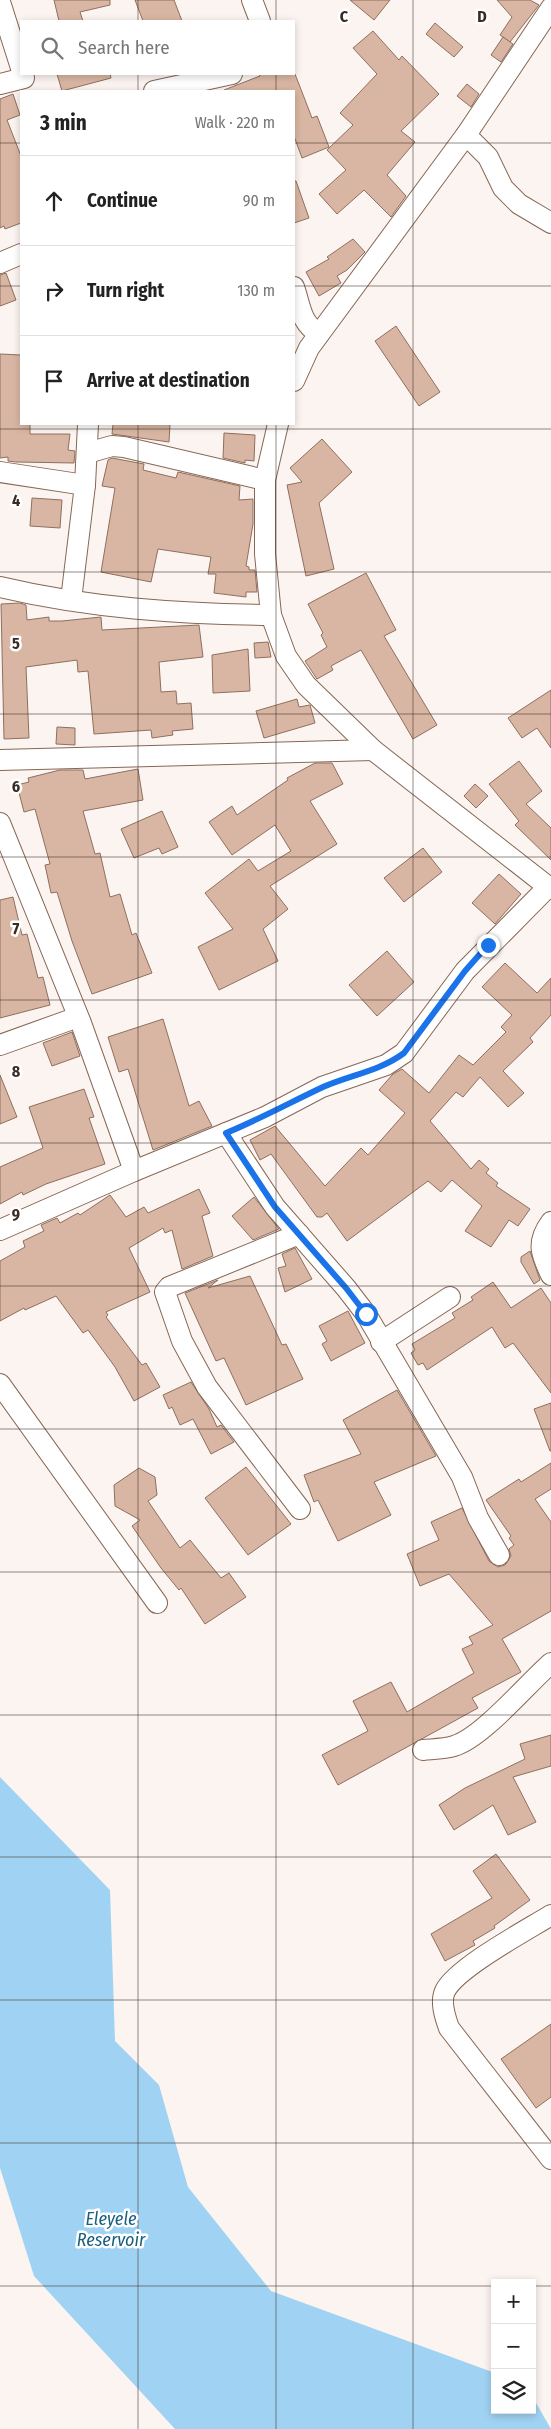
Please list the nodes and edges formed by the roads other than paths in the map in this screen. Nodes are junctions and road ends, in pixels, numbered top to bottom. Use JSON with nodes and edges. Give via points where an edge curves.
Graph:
{"nodes":[{"id":1,"x":252,"y":0,"type":"edge"},
{"id":2,"x":0,"y":2,"type":"edge"},
{"id":3,"x":551,"y":8,"type":"edge"},
{"id":4,"x":260,"y":20,"type":"edge"},
{"id":5,"x":20,"y":65,"type":"edge"},
{"id":6,"x":227,"y":75,"type":"edge"},
{"id":7,"x":24,"y":78,"type":"edge"},
{"id":8,"x":0,"y":84,"type":"edge"},
{"id":9,"x":159,"y":90,"type":"edge"},
{"id":10,"x":466,"y":135,"type":"junction"},
{"id":11,"x":551,"y":223,"type":"edge"},
{"id":12,"x":20,"y":254,"type":"edge"},
{"id":13,"x":0,"y":263,"type":"edge"},
{"id":14,"x":295,"y":290,"type":"edge"},
{"id":15,"x":307,"y":344,"type":"edge"},
{"id":16,"x":295,"y":378,"type":"edge"},
{"id":17,"x":88,"y":425,"type":"edge"},
{"id":18,"x":278,"y":425,"type":"edge"},
{"id":19,"x":87,"y":453,"type":"junction"},
{"id":20,"x":0,"y":472,"type":"edge"},
{"id":21,"x":265,"y":480,"type":"junction"},
{"id":22,"x":85,"y":485,"type":"junction"},
{"id":23,"x":0,"y":586,"type":"edge"},
{"id":24,"x":72,"y":600,"type":"junction"},
{"id":25,"x":271,"y":615,"type":"junction"},
{"id":26,"x":373,"y":750,"type":"junction"},
{"id":27,"x":0,"y":760,"type":"edge"},
{"id":28,"x":0,"y":823,"type":"edge"},
{"id":29,"x":550,"y":888,"type":"edge"},
{"id":30,"x":78,"y":1017,"type":"junction"},
{"id":31,"x":0,"y":1045,"type":"edge"},
{"id":32,"x":226,"y":1133,"type":"junction"},
{"id":33,"x":134,"y":1171,"type":"junction"},
{"id":34,"x":551,"y":1222,"type":"edge"},
{"id":35,"x":0,"y":1230,"type":"edge"},
{"id":36,"x":299,"y":1234,"type":"junction"},
{"id":37,"x":551,"y":1275,"type":"edge"},
{"id":38,"x":450,"y":1297,"type":"dead end"},
{"id":39,"x":381,"y":1342,"type":"junction"},
{"id":40,"x":0,"y":1384,"type":"edge"},
{"id":41,"x":300,"y":1509,"type":"dead end"},
{"id":42,"x":499,"y":1555,"type":"dead end"},
{"id":43,"x":157,"y":1603,"type":"dead end"},
{"id":44,"x":551,"y":1663,"type":"edge"},
{"id":45,"x":423,"y":1750,"type":"dead end"},
{"id":46,"x":551,"y":1915,"type":"edge"},
{"id":47,"x":551,"y":2159,"type":"edge"}],
"edges":[{"from":1,"to":4,"type":"street"},
{"from":2,"to":5,"type":"street"},
{"from":3,"to":10,"type":"street"},
{"from":6,"to":9,"type":"street"},
{"from":7,"to":8,"type":"street"},
{"from":10,"to":11,"type":"street","via":[[488,157],[503,188],[519,204]]},
{"from":10,"to":15,"type":"street"},
{"from":12,"to":13,"type":"street"},
{"from":14,"to":15,"type":"street","via":[[308,327]]},
{"from":15,"to":16,"type":"street"},
{"from":17,"to":19,"type":"street"},
{"from":18,"to":21,"type":"street"},
{"from":19,"to":21,"type":"street","via":[[112,446],[124,447]]},
{"from":19,"to":22,"type":"street"},
{"from":20,"to":22,"type":"street"},
{"from":21,"to":25,"type":"street","via":[[264,554]]},
{"from":22,"to":24,"type":"street"},
{"from":23,"to":24,"type":"street"},
{"from":24,"to":25,"type":"street","via":[[209,614]]},
{"from":25,"to":26,"type":"street","via":[[286,656],[306,685]]},
{"from":26,"to":27,"type":"street"},
{"from":26,"to":29,"type":"street"},
{"from":28,"to":30,"type":"street"},
{"from":29,"to":32,"type":"street","via":[[465,971],[404,1053],[386,1065],[322,1087]]},
{"from":30,"to":31,"type":"street"},
{"from":30,"to":33,"type":"street"},
{"from":32,"to":33,"type":"street"},
{"from":32,"to":36,"type":"street","via":[[257,1183]]},
{"from":33,"to":35,"type":"street"},
{"from":34,"to":37,"type":"street","via":[[541,1238],[541,1249]]},
{"from":36,"to":39,"type":"street","via":[[366,1314]]},
{"from":36,"to":41,"type":"street","via":[[169,1287],[165,1292],[182,1341],[208,1387]]},
{"from":38,"to":39,"type":"street"},
{"from":39,"to":42,"type":"street","via":[[462,1477],[478,1518]]},
{"from":40,"to":43,"type":"street"},
{"from":44,"to":45,"type":"street","via":[[467,1740],[454,1746]]},
{"from":46,"to":47,"type":"street","via":[[451,1982],[444,1992],[444,2013],[449,2028]]}]}
